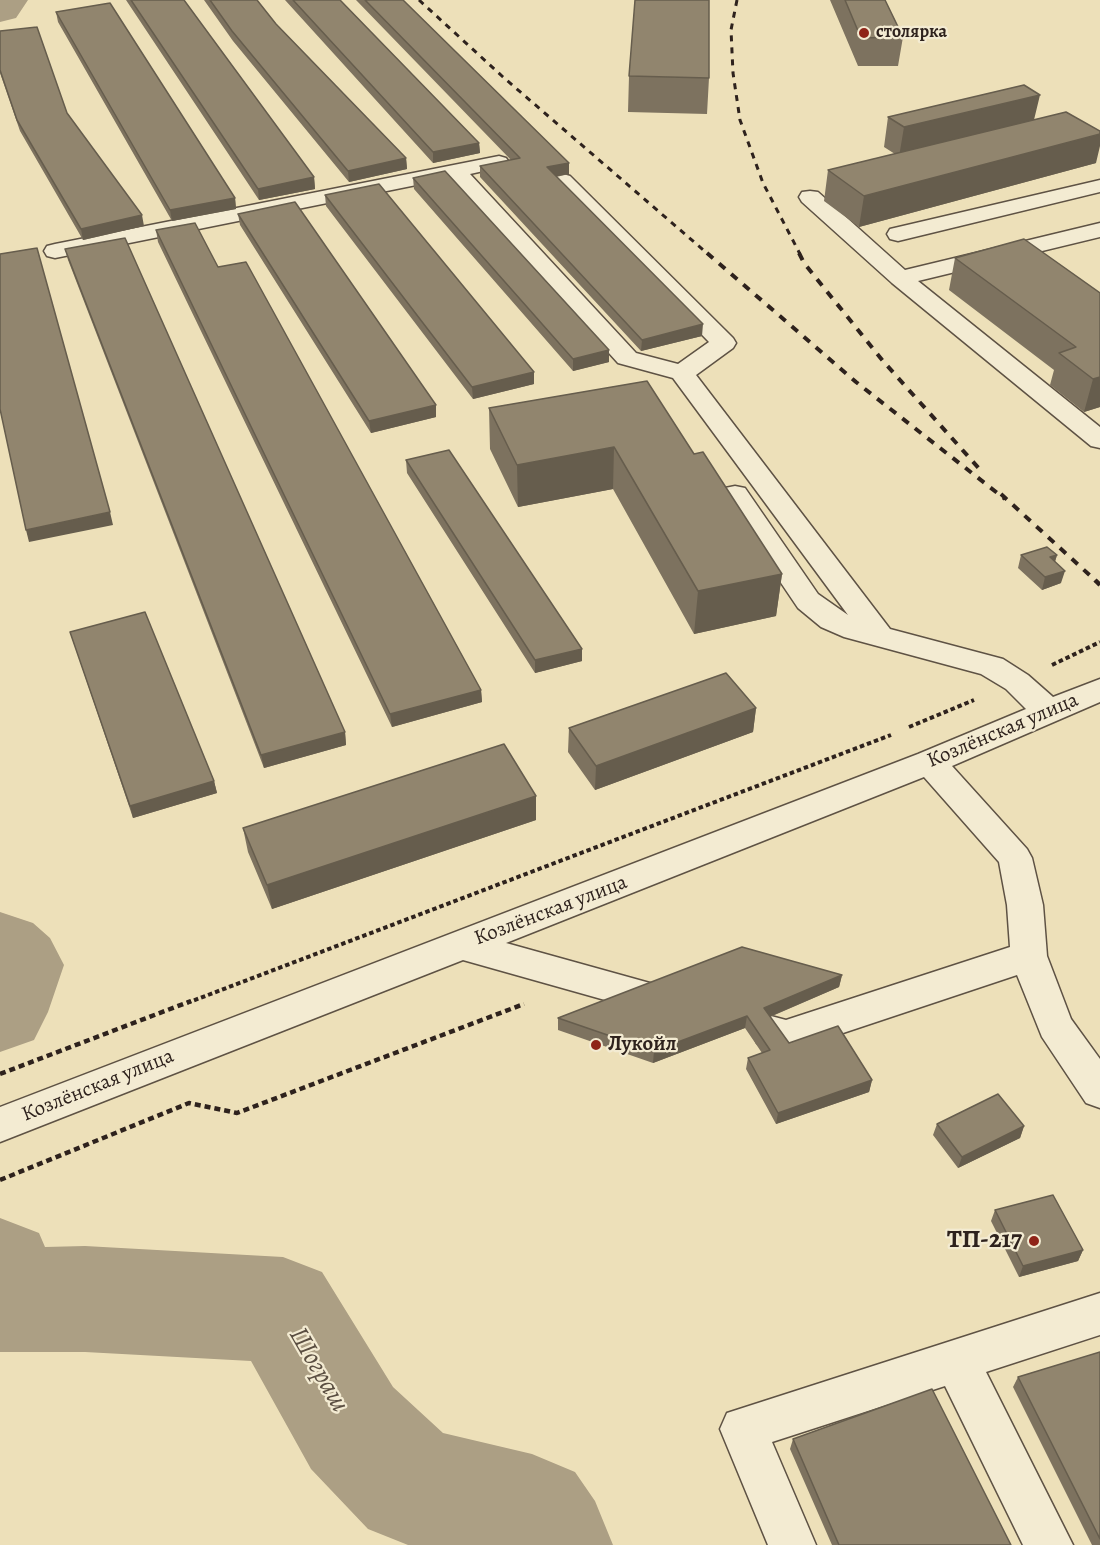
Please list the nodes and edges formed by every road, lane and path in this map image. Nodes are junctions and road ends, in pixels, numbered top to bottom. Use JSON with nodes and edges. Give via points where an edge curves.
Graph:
{"nodes":[{"id":1,"x":499,"y":162,"type":"edge"},
{"id":2,"x":455,"y":170,"type":"junction"},
{"id":3,"x":563,"y":180,"type":"edge"},
{"id":4,"x":1100,"y":186,"type":"edge"},
{"id":5,"x":810,"y":197,"type":"dead end"},
{"id":6,"x":1100,"y":230,"type":"edge"},
{"id":7,"x":898,"y":234,"type":"dead end"},
{"id":8,"x":55,"y":251,"type":"dead end"},
{"id":9,"x":900,"y":278,"type":"junction"},
{"id":10,"x":682,"y":373,"type":"junction"},
{"id":11,"x":1100,"y":440,"type":"edge"},
{"id":12,"x":735,"y":494,"type":"dead end"},
{"id":13,"x":879,"y":636,"type":"junction"},
{"id":14,"x":1100,"y":642,"type":"edge"},
{"id":15,"x":1017,"y":682,"type":"junction"},
{"id":16,"x":1100,"y":690,"type":"edge"},
{"id":17,"x":1048,"y":711,"type":"junction"},
{"id":18,"x":905,"y":729,"type":"dead end"},
{"id":19,"x":894,"y":733,"type":"dead end"},
{"id":20,"x":930,"y":762,"type":"junction"},
{"id":21,"x":463,"y":945,"type":"junction"},
{"id":22,"x":1029,"y":956,"type":"junction"},
{"id":23,"x":587,"y":980,"type":"junction"},
{"id":24,"x":644,"y":996,"type":"edge"},
{"id":25,"x":771,"y":1032,"type":"edge"},
{"id":26,"x":0,"y":1074,"type":"edge"},
{"id":27,"x":1100,"y":1090,"type":"edge"},
{"id":28,"x":0,"y":1125,"type":"edge"},
{"id":29,"x":0,"y":1180,"type":"edge"},
{"id":30,"x":1100,"y":1314,"type":"edge"},
{"id":31,"x":956,"y":1360,"type":"junction"},
{"id":32,"x":792,"y":1545,"type":"edge"},
{"id":33,"x":1049,"y":1545,"type":"edge"}],
"edges":[{"from":1,"to":2,"type":"street"},
{"from":2,"to":8,"type":"street"},
{"from":2,"to":10,"type":"street","via":[[627,358]]},
{"from":3,"to":10,"type":"street","via":[[724,343]]},
{"from":4,"to":7,"type":"street"},
{"from":5,"to":9,"type":"street"},
{"from":6,"to":9,"type":"street"},
{"from":9,"to":11,"type":"street"},
{"from":10,"to":13,"type":"street"},
{"from":12,"to":13,"type":"street","via":[[808,601],[832,620]]},
{"from":13,"to":15,"type":"street","via":[[992,666]]},
{"from":14,"to":15,"type":"path"},
{"from":15,"to":17,"type":"street"},
{"from":15,"to":18,"type":"path"},
{"from":16,"to":17,"type":"street","name":"Козлёнская улица"},
{"from":17,"to":20,"type":"street","name":"Козлёнская улица"},
{"from":19,"to":26,"type":"path"},
{"from":20,"to":21,"type":"street","name":"Козлёнская улица"},
{"from":20,"to":22,"type":"street","via":[[1015,858],[1025,905]]},
{"from":21,"to":23,"type":"street"},
{"from":21,"to":28,"type":"street","name":"Козлёнская улица"},
{"from":22,"to":25,"type":"street","via":[[786,1036]]},
{"from":22,"to":27,"type":"street","via":[[1055,1026]]},
{"from":23,"to":24,"type":"street"},
{"from":23,"to":29,"type":"path","via":[[237,1113],[189,1103]]},
{"from":30,"to":31,"type":"street"},
{"from":31,"to":32,"type":"street","via":[[743,1429]]},
{"from":31,"to":33,"type":"street"}]}
